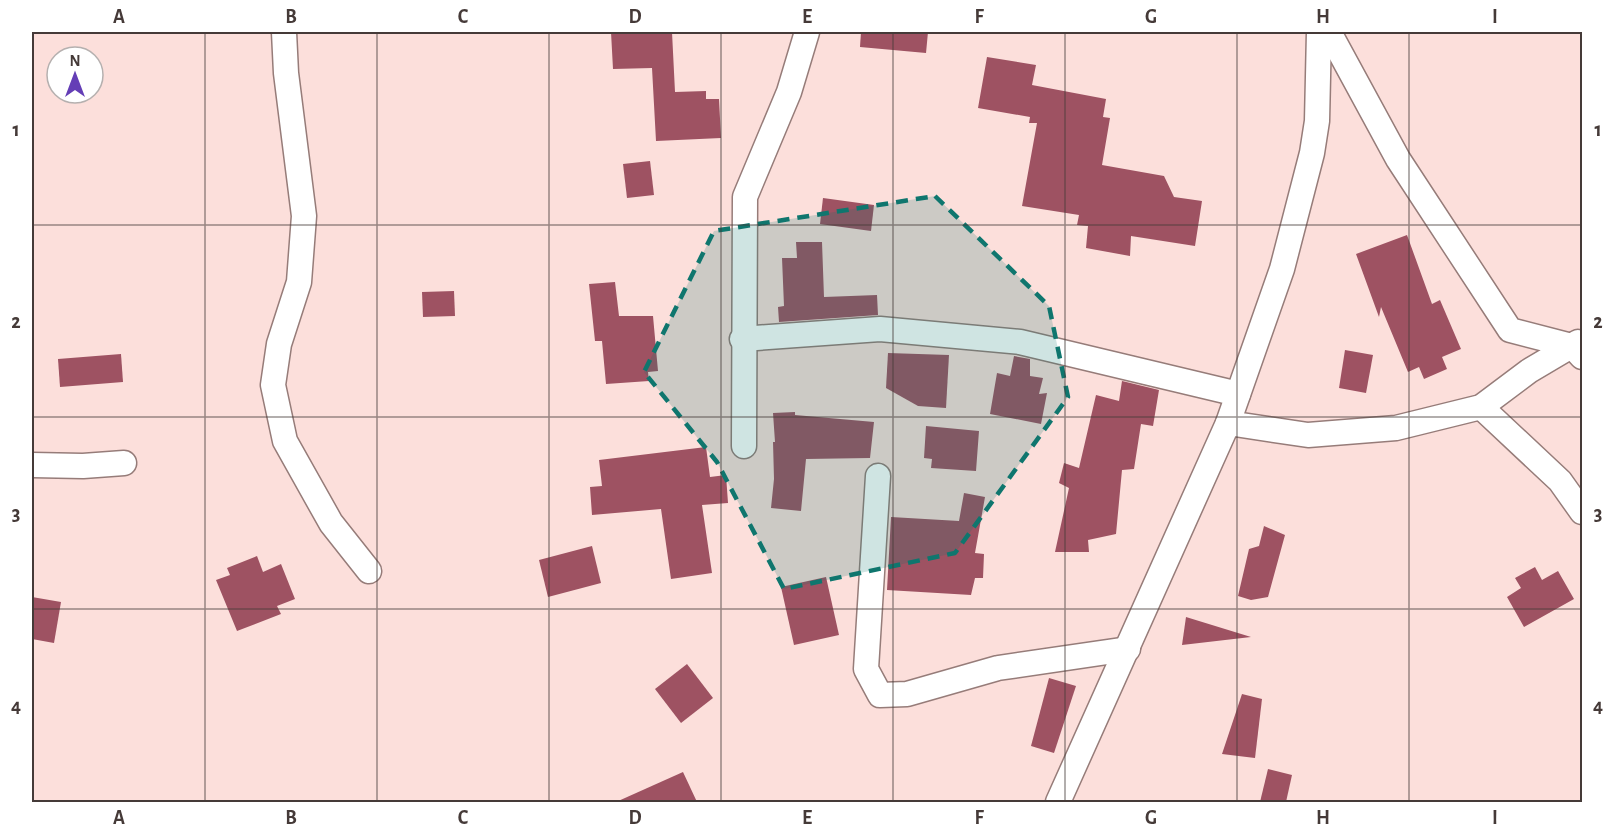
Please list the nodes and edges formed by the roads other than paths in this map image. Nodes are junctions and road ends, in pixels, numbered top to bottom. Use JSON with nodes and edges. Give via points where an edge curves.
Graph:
{"nodes":[{"id":1,"x":284,"y":32,"type":"edge"},
{"id":2,"x":807,"y":32,"type":"edge"},
{"id":3,"x":1319,"y":32,"type":"edge"},
{"id":4,"x":1329,"y":32,"type":"edge"},
{"id":5,"x":742,"y":339,"type":"junction"},
{"id":6,"x":1579,"y":348,"type":"edge"},
{"id":7,"x":1238,"y":393,"type":"junction"},
{"id":8,"x":1481,"y":407,"type":"junction"},
{"id":9,"x":1228,"y":423,"type":"junction"},
{"id":10,"x":744,"y":446,"type":"dead end"},
{"id":11,"x":124,"y":463,"type":"dead end"},
{"id":12,"x":32,"y":465,"type":"edge"},
{"id":13,"x":878,"y":476,"type":"dead end"},
{"id":14,"x":1582,"y":512,"type":"edge"},
{"id":15,"x":369,"y":571,"type":"dead end"},
{"id":16,"x":1128,"y":649,"type":"junction"},
{"id":17,"x":1058,"y":802,"type":"edge"}],
"edges":[{"from":1,"to":15,"type":"street","via":[[304,216],[299,282],[279,344],[273,385],[285,441],[331,523]]},
{"from":2,"to":5,"type":"street","via":[[789,92],[745,197]]},
{"from":3,"to":7,"type":"street","via":[[1317,121],[1304,186],[1282,269]]},
{"from":4,"to":6,"type":"street","via":[[1398,159],[1509,330]]},
{"from":5,"to":7,"type":"street","via":[[880,329],[1020,342]]},
{"from":5,"to":10,"type":"street"},
{"from":6,"to":8,"type":"street","via":[[1529,371]]},
{"from":7,"to":9,"type":"street"},
{"from":8,"to":9,"type":"street","via":[[1360,433],[1308,435]]},
{"from":8,"to":14,"type":"street","via":[[1560,481]]},
{"from":9,"to":16,"type":"street"},
{"from":11,"to":12,"type":"street"},
{"from":13,"to":16,"type":"street","via":[[866,669],[880,695],[907,694],[998,668]]},
{"from":16,"to":17,"type":"street"}]}
